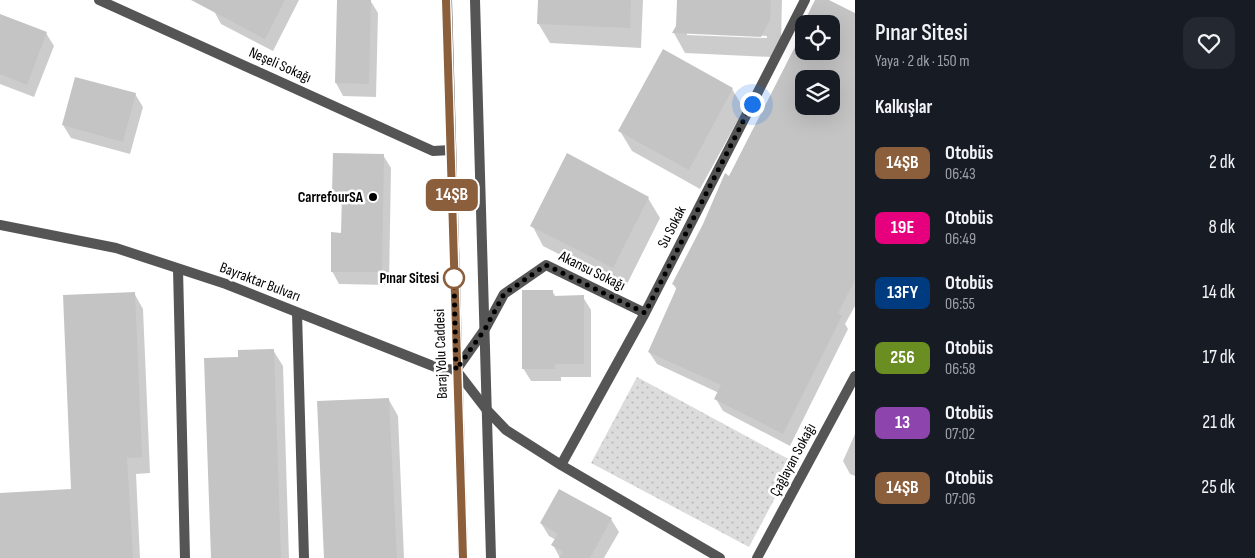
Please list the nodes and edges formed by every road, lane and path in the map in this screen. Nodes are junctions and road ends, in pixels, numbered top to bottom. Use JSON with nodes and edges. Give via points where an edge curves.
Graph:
{"nodes":[{"id":1,"x":99,"y":0,"type":"edge"},
{"id":2,"x":446,"y":0,"type":"edge"},
{"id":3,"x":475,"y":0,"type":"edge"},
{"id":4,"x":805,"y":0,"type":"edge"},
{"id":5,"x":450,"y":150,"type":"junction"},
{"id":6,"x":0,"y":225,"type":"edge"},
{"id":7,"x":178,"y":269,"type":"junction"},
{"id":8,"x":297,"y":312,"type":"junction"},
{"id":9,"x":645,"y":313,"type":"junction"},
{"id":10,"x":485,"y":329,"type":"junction"},
{"id":11,"x":456,"y":370,"type":"junction"},
{"id":12,"x":855,"y":376,"type":"edge"},
{"id":13,"x":486,"y":409,"type":"junction"},
{"id":14,"x":561,"y":464,"type":"junction"},
{"id":15,"x":185,"y":558,"type":"edge"},
{"id":16,"x":304,"y":558,"type":"edge"},
{"id":17,"x":463,"y":558,"type":"edge"},
{"id":18,"x":491,"y":558,"type":"edge"},
{"id":19,"x":720,"y":558,"type":"edge"},
{"id":20,"x":757,"y":558,"type":"edge"}],
"edges":[{"from":1,"to":5,"type":"street","name":"Neşeli Sokağı","via":[[433,151]]},
{"from":2,"to":5,"type":"street","name":"Baraj Yolu Caddesi"},
{"from":3,"to":10,"type":"street"},
{"from":4,"to":9,"type":"street","name":"Su Sokak"},
{"from":5,"to":11,"type":"street","name":"Baraj Yolu Caddesi"},
{"from":6,"to":7,"type":"street","name":"Bayraktar Bulvarı","via":[[116,248]]},
{"from":7,"to":8,"type":"street","name":"Bayraktar Bulvarı"},
{"from":7,"to":15,"type":"street"},
{"from":8,"to":11,"type":"street","name":"Bayraktar Bulvarı","via":[[438,368]]},
{"from":8,"to":16,"type":"street"},
{"from":9,"to":10,"type":"street","name":"Akansu Sokağı","via":[[546,265],[504,294]]},
{"from":9,"to":14,"type":"street","name":"Su Sokak"},
{"from":10,"to":11,"type":"street","name":"Akansu Sokağı"},
{"from":10,"to":13,"type":"street"},
{"from":11,"to":13,"type":"street"},
{"from":11,"to":17,"type":"street","name":"Baraj Yolu Caddesi"},
{"from":12,"to":20,"type":"street","name":"Çağlayan Sokağı"},
{"from":13,"to":14,"type":"street","via":[[506,430]]},
{"from":13,"to":18,"type":"street"},
{"from":14,"to":19,"type":"street"}]}
